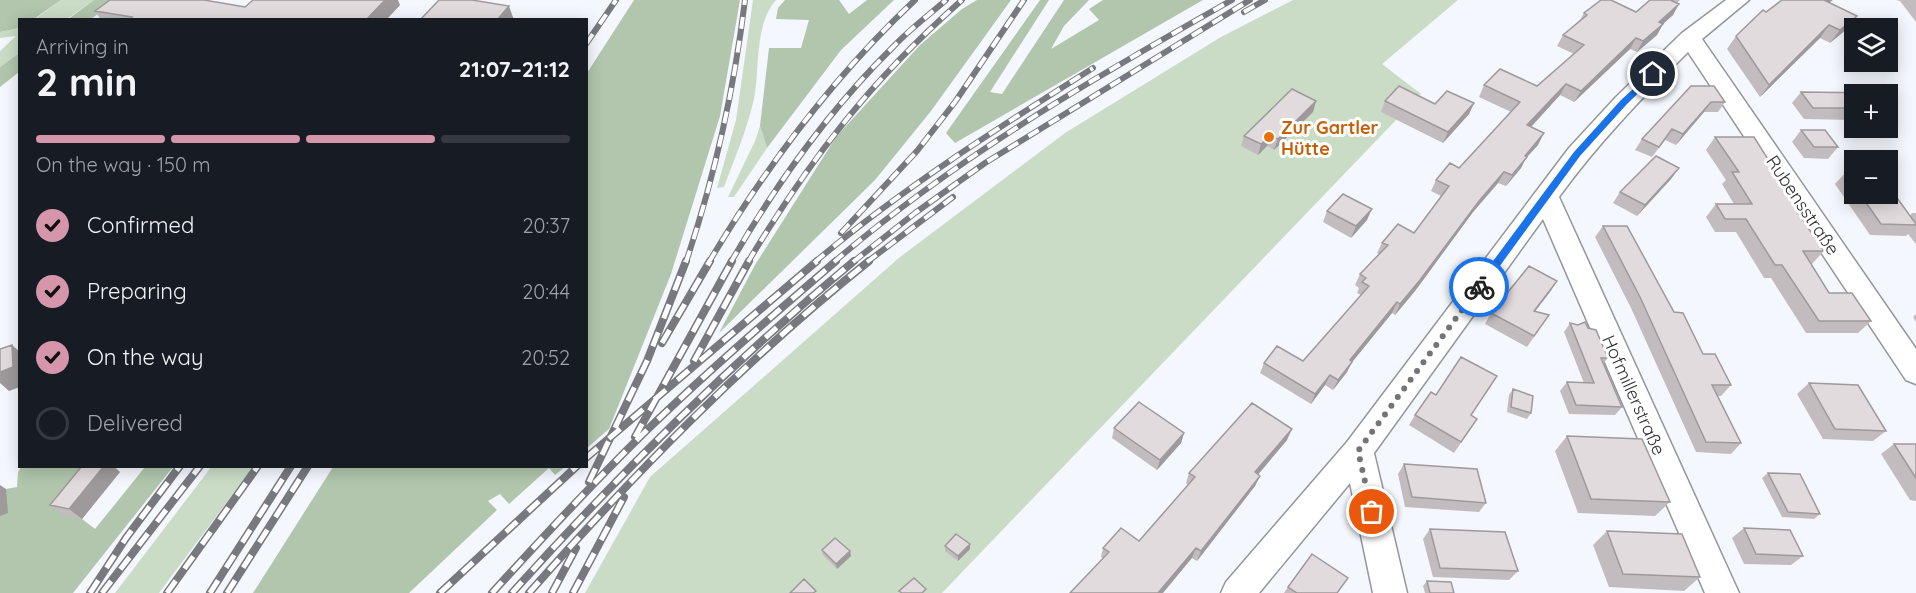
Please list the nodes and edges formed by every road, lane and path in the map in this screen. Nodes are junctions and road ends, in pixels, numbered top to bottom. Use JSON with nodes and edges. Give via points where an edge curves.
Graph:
{"nodes":[{"id":1,"x":1739,"y":0,"type":"edge"},
{"id":2,"x":1690,"y":38,"type":"junction"},
{"id":3,"x":1546,"y":197,"type":"junction"},
{"id":4,"x":1916,"y":372,"type":"edge"},
{"id":5,"x":1358,"y":451,"type":"junction"},
{"id":6,"x":1238,"y":593,"type":"edge"},
{"id":7,"x":1390,"y":593,"type":"edge"},
{"id":8,"x":1722,"y":593,"type":"edge"}],
"edges":[{"from":1,"to":2,"type":"street"},
{"from":2,"to":3,"type":"street","via":[[1624,102],[1577,154]]},
{"from":2,"to":4,"type":"street","name":"Rubensstraße"},
{"from":3,"to":5,"type":"street"},
{"from":3,"to":8,"type":"street","name":"Hofmillerstraße"},
{"from":5,"to":6,"type":"street"},
{"from":5,"to":7,"type":"street"}]}
